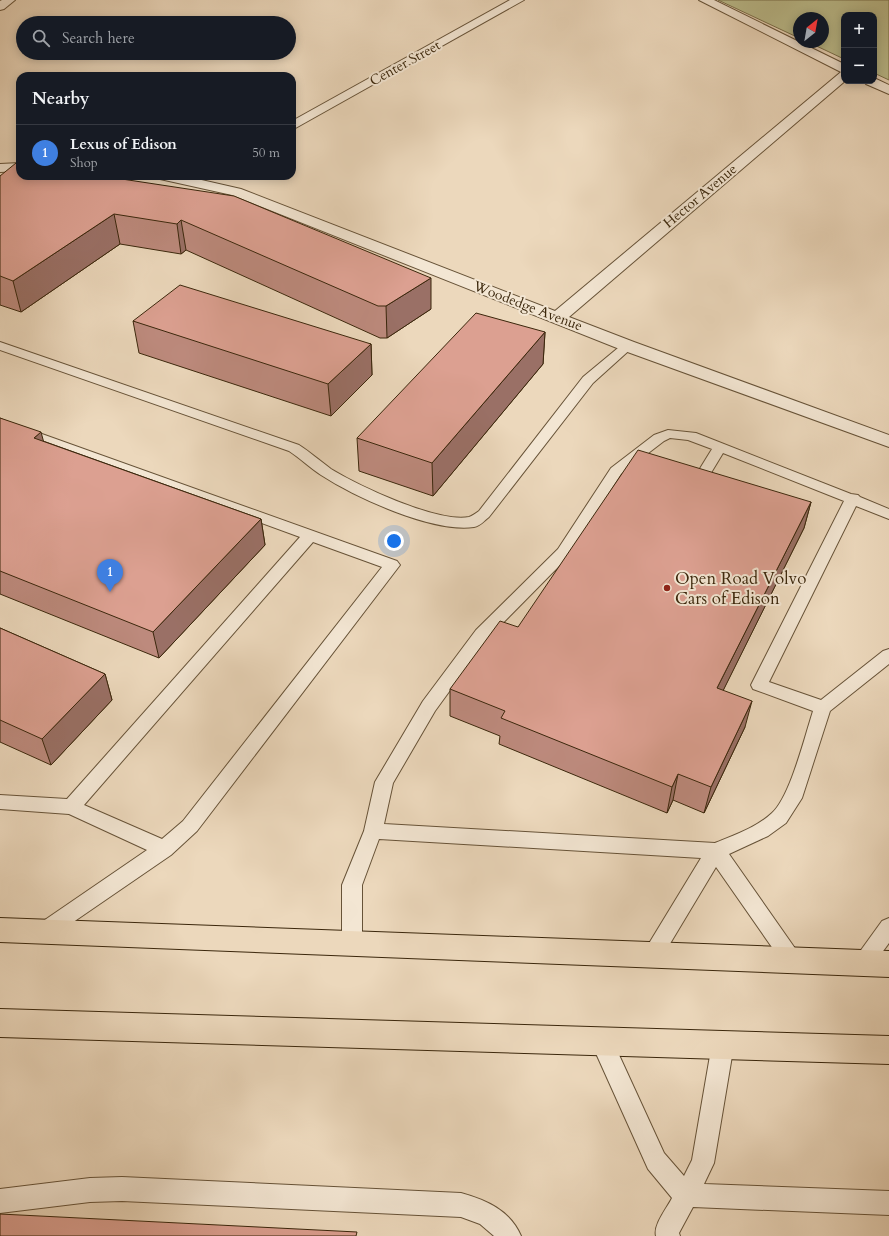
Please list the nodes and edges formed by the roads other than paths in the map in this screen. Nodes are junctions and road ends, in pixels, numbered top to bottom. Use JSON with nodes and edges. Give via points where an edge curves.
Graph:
{"nodes":[{"id":1,"x":9,"y":0,"type":"edge"},
{"id":2,"x":518,"y":0,"type":"edge"},
{"id":3,"x":705,"y":0,"type":"edge"},
{"id":4,"x":0,"y":7,"type":"edge"},
{"id":5,"x":841,"y":68,"type":"edge"},
{"id":6,"x":841,"y":77,"type":"edge"},
{"id":7,"x":876,"y":84,"type":"edge"},
{"id":8,"x":889,"y":90,"type":"edge"},
{"id":9,"x":296,"y":124,"type":"edge"},
{"id":10,"x":16,"y":167,"type":"edge"},
{"id":11,"x":0,"y":168,"type":"edge"},
{"id":12,"x":202,"y":180,"type":"edge"},
{"id":13,"x":557,"y":318,"type":"junction"},
{"id":14,"x":0,"y":346,"type":"edge"},
{"id":15,"x":628,"y":346,"type":"junction"},
{"id":16,"x":0,"y":423,"type":"edge"},
{"id":17,"x":889,"y":441,"type":"edge"},
{"id":18,"x":720,"y":447,"type":"junction"},
{"id":19,"x":694,"y":489,"type":"edge"},
{"id":20,"x":852,"y":498,"type":"junction"},
{"id":21,"x":889,"y":514,"type":"edge"},
{"id":22,"x":310,"y":536,"type":"junction"},
{"id":23,"x":889,"y":655,"type":"edge"},
{"id":24,"x":823,"y":708,"type":"junction"},
{"id":25,"x":0,"y":802,"type":"edge"},
{"id":26,"x":71,"y":807,"type":"junction"},
{"id":27,"x":373,"y":831,"type":"junction"},
{"id":28,"x":164,"y":849,"type":"junction"},
{"id":29,"x":716,"y":851,"type":"junction"},
{"id":30,"x":889,"y":927,"type":"edge"},
{"id":31,"x":0,"y":930,"type":"edge"},
{"id":32,"x":42,"y":933,"type":"junction"},
{"id":33,"x":352,"y":942,"type":"junction"},
{"id":34,"x":652,"y":956,"type":"junction"},
{"id":35,"x":792,"y":960,"type":"junction"},
{"id":36,"x":876,"y":964,"type":"edge"},
{"id":37,"x":0,"y":1023,"type":"edge"},
{"id":38,"x":601,"y":1040,"type":"junction"},
{"id":39,"x":723,"y":1044,"type":"junction"},
{"id":40,"x":889,"y":1050,"type":"edge"},
{"id":41,"x":685,"y":1195,"type":"junction"},
{"id":42,"x":0,"y":1201,"type":"edge"},
{"id":43,"x":889,"y":1203,"type":"edge"},
{"id":44,"x":509,"y":1236,"type":"edge"},
{"id":45,"x":668,"y":1236,"type":"edge"}],
"edges":[{"from":1,"to":4,"type":"street"},
{"from":2,"to":9,"type":"street","name":"Center Street"},
{"from":3,"to":5,"type":"street"},
{"from":6,"to":13,"type":"street","name":"Hector Avenue"},
{"from":7,"to":8,"type":"street"},
{"from":10,"to":11,"type":"street"},
{"from":12,"to":13,"type":"street","name":"Woodedge Avenue"},
{"from":13,"to":15,"type":"street","name":"Woodedge Avenue"},
{"from":14,"to":15,"type":"lane","via":[[294,448],[325,471],[363,493],[418,514],[452,522],[473,522],[484,514],[588,380]]},
{"from":15,"to":17,"type":"street","name":"Woodedge Avenue"},
{"from":16,"to":22,"type":"lane"},
{"from":18,"to":19,"type":"lane"},
{"from":18,"to":20,"type":"lane"},
{"from":18,"to":27,"type":"lane","via":[[691,436],[668,434],[658,438],[616,471],[563,553],[482,634],[429,706],[384,782]]},
{"from":20,"to":21,"type":"lane"},
{"from":20,"to":24,"type":"lane","via":[[759,685]]},
{"from":22,"to":26,"type":"lane"},
{"from":22,"to":28,"type":"lane","via":[[392,566],[190,826]]},
{"from":23,"to":24,"type":"lane"},
{"from":24,"to":29,"type":"lane","via":[[793,798],[779,818],[761,832]]},
{"from":25,"to":26,"type":"lane"},
{"from":26,"to":28,"type":"lane"},
{"from":27,"to":29,"type":"lane"},
{"from":27,"to":33,"type":"lane","via":[[352,885]]},
{"from":28,"to":32,"type":"lane"},
{"from":29,"to":34,"type":"lane"},
{"from":29,"to":35,"type":"lane"},
{"from":30,"to":36,"type":"lane"},
{"from":31,"to":32,"type":"highway"},
{"from":32,"to":33,"type":"highway"},
{"from":33,"to":34,"type":"highway"},
{"from":34,"to":35,"type":"highway"},
{"from":35,"to":36,"type":"highway"},
{"from":37,"to":38,"type":"highway"},
{"from":38,"to":39,"type":"highway"},
{"from":38,"to":41,"type":"lane","via":[[656,1161]]},
{"from":39,"to":40,"type":"highway"},
{"from":39,"to":41,"type":"lane","via":[[703,1163]]},
{"from":41,"to":43,"type":"lane"},
{"from":41,"to":45,"type":"lane","via":[[667,1232]]},
{"from":42,"to":44,"type":"lane","via":[[90,1190],[122,1189],[461,1205],[482,1210]]}]}
